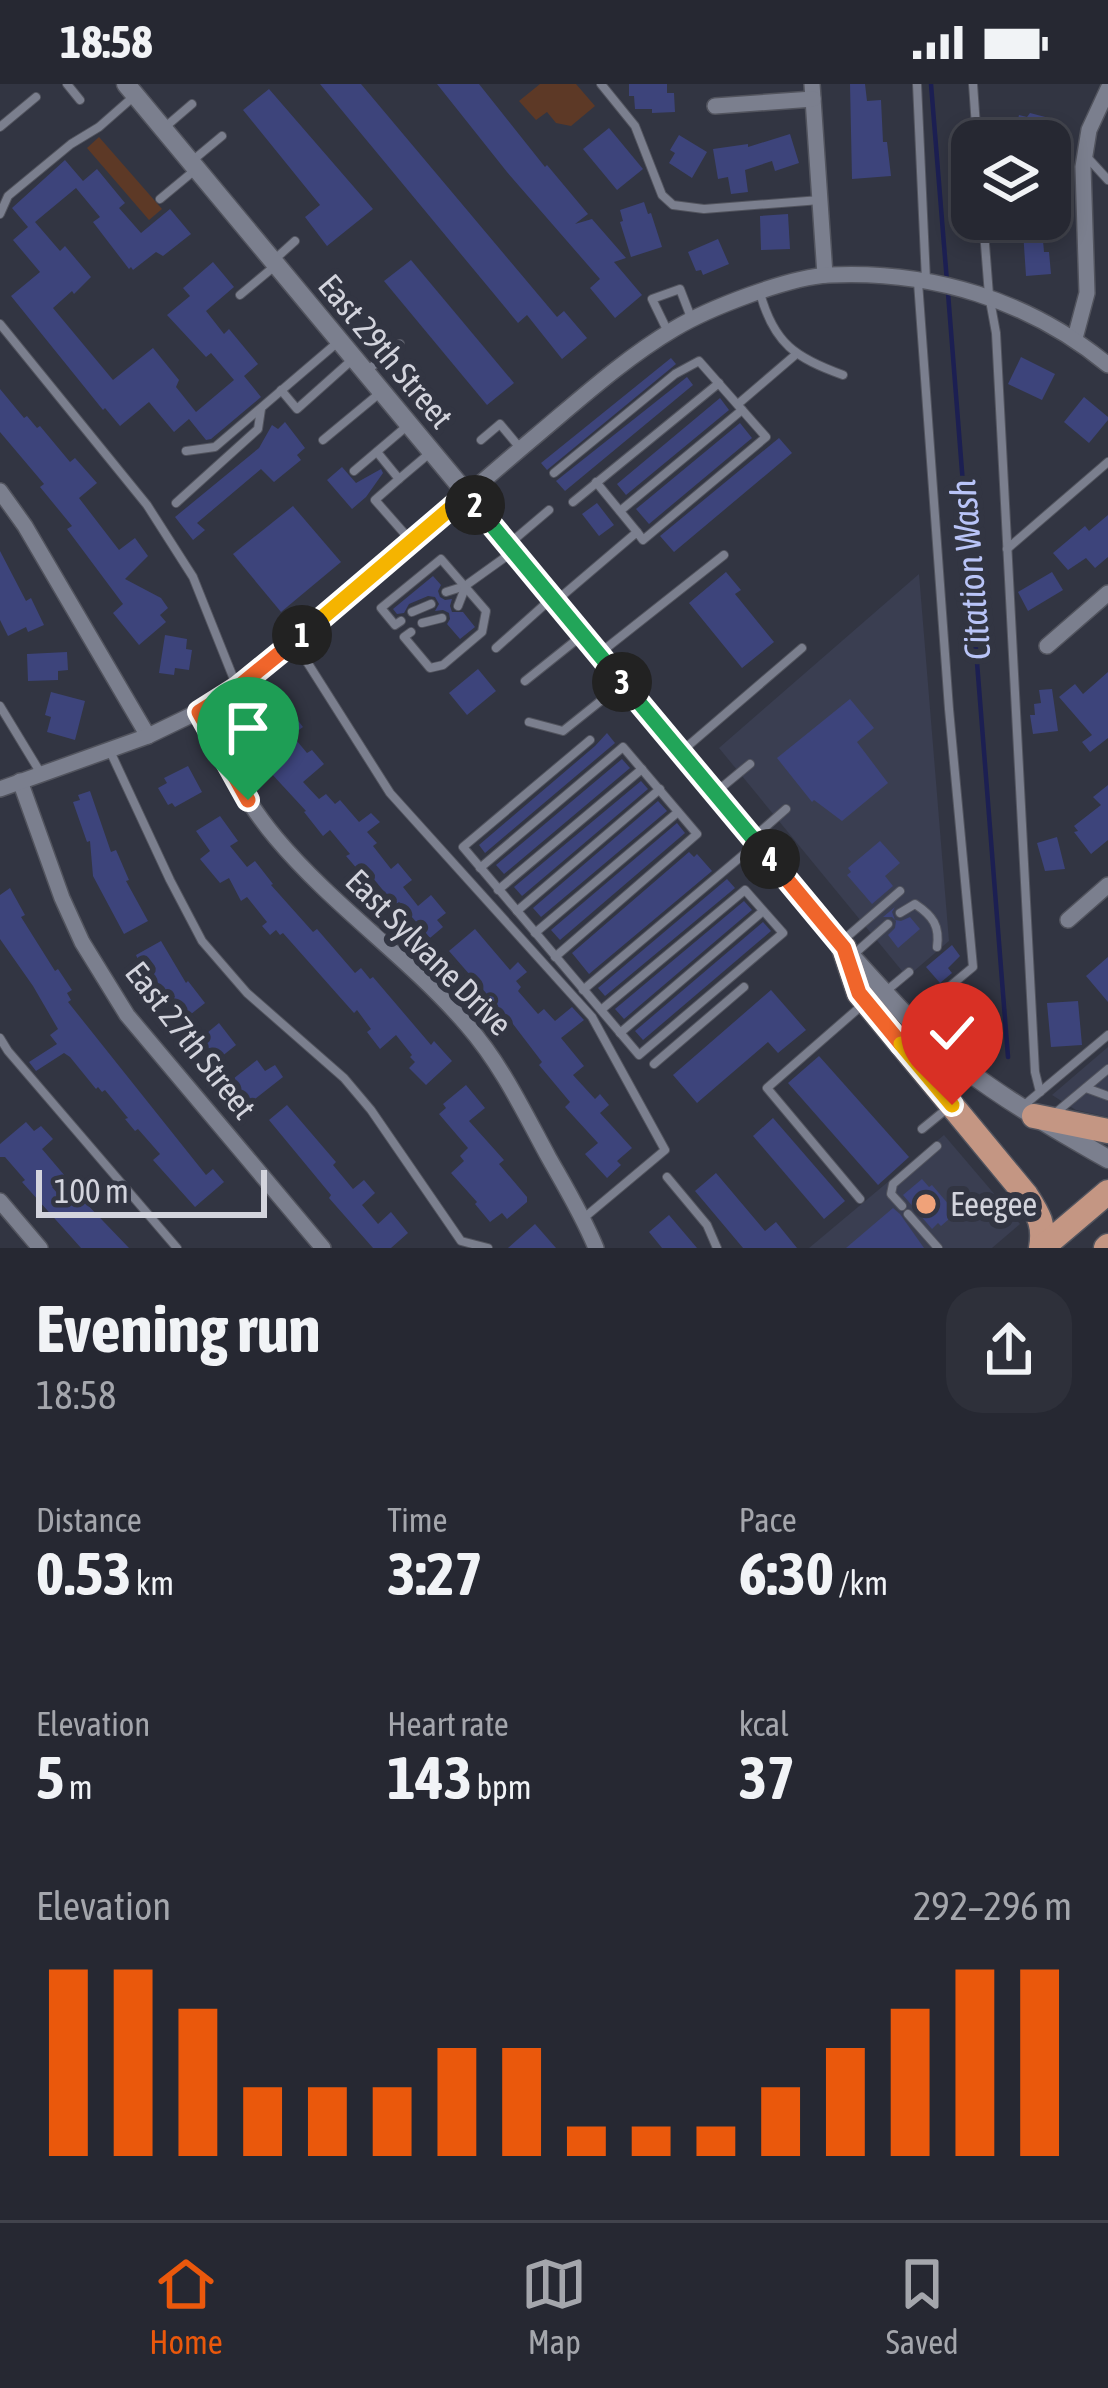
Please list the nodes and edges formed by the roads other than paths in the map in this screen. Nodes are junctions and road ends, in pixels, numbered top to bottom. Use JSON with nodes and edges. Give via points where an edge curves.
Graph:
{"nodes":[{"id":1,"x":67,"y":84,"type":"edge"},
{"id":2,"x":601,"y":84,"type":"edge"},
{"id":3,"x":917,"y":84,"type":"edge"},
{"id":4,"x":973,"y":84,"type":"edge"},
{"id":5,"x":1108,"y":89,"type":"edge"},
{"id":6,"x":131,"y":90,"type":"edge"},
{"id":7,"x":813,"y":92,"type":"edge"},
{"id":8,"x":36,"y":97,"type":"dead end"},
{"id":9,"x":80,"y":100,"type":"dead end"},
{"id":10,"x":192,"y":104,"type":"dead end"},
{"id":11,"x":715,"y":106,"type":"dead end"},
{"id":12,"x":976,"y":120,"type":"edge"},
{"id":13,"x":0,"y":127,"type":"edge"},
{"id":14,"x":163,"y":128,"type":"junction"},
{"id":15,"x":222,"y":136,"type":"dead end"},
{"id":16,"x":1085,"y":155,"type":"junction"},
{"id":17,"x":194,"y":165,"type":"junction"},
{"id":18,"x":1108,"y":180,"type":"edge"},
{"id":19,"x":160,"y":199,"type":"dead end"},
{"id":20,"x":820,"y":200,"type":"junction"},
{"id":21,"x":0,"y":214,"type":"edge"},
{"id":22,"x":985,"y":240,"type":"edge"},
{"id":23,"x":295,"y":241,"type":"dead end"},
{"id":24,"x":274,"y":263,"type":"junction"},
{"id":25,"x":825,"y":275,"type":"junction"},
{"id":26,"x":922,"y":280,"type":"junction"},
{"id":27,"x":760,"y":292,"type":"junction"},
{"id":28,"x":241,"y":295,"type":"dead end"},
{"id":29,"x":989,"y":295,"type":"junction"},
{"id":30,"x":692,"y":320,"type":"junction"},
{"id":31,"x":0,"y":324,"type":"edge"},
{"id":32,"x":669,"y":333,"type":"junction"},
{"id":33,"x":1075,"y":338,"type":"junction"},
{"id":34,"x":339,"y":341,"type":"junction"},
{"id":35,"x":400,"y":344,"type":"dead end"},
{"id":36,"x":794,"y":356,"type":"dead end"},
{"id":37,"x":1108,"y":365,"type":"edge"},
{"id":38,"x":359,"y":366,"type":"junction"},
{"id":39,"x":843,"y":376,"type":"dead end"},
{"id":40,"x":719,"y":383,"type":"junction"},
{"id":41,"x":281,"y":390,"type":"junction"},
{"id":42,"x":381,"y":392,"type":"junction"},
{"id":43,"x":261,"y":407,"type":"junction"},
{"id":44,"x":740,"y":407,"type":"junction"},
{"id":45,"x":409,"y":425,"type":"junction"},
{"id":46,"x":323,"y":440,"type":"dead end"},
{"id":47,"x":481,"y":440,"type":"dead end"},
{"id":48,"x":520,"y":449,"type":"junction"},
{"id":49,"x":187,"y":451,"type":"dead end"},
{"id":50,"x":377,"y":452,"type":"junction"},
{"id":51,"x":431,"y":452,"type":"junction"},
{"id":52,"x":1108,"y":462,"type":"edge"},
{"id":53,"x":354,"y":471,"type":"dead end"},
{"id":54,"x":554,"y":473,"type":"dead end"},
{"id":55,"x":399,"y":479,"type":"junction"},
{"id":56,"x":596,"y":482,"type":"junction"},
{"id":57,"x":0,"y":490,"type":"edge"},
{"id":58,"x":466,"y":495,"type":"junction"},
{"id":59,"x":573,"y":502,"type":"dead end"},
{"id":60,"x":176,"y":503,"type":"dead end"},
{"id":61,"x":549,"y":510,"type":"dead end"},
{"id":62,"x":620,"y":512,"type":"junction"},
{"id":63,"x":637,"y":532,"type":"junction"},
{"id":64,"x":411,"y":541,"type":"junction"},
{"id":65,"x":510,"y":548,"type":"junction"},
{"id":66,"x":1006,"y":550,"type":"junction"},
{"id":67,"x":724,"y":555,"type":"dead end"},
{"id":68,"x":465,"y":586,"type":"junction"},
{"id":69,"x":446,"y":592,"type":"dead end"},
{"id":70,"x":1108,"y":593,"type":"edge"},
{"id":71,"x":554,"y":600,"type":"junction"},
{"id":72,"x":431,"y":604,"type":"dead end"},
{"id":73,"x":458,"y":606,"type":"dead end"},
{"id":74,"x":412,"y":612,"type":"dead end"},
{"id":75,"x":442,"y":618,"type":"dead end"},
{"id":76,"x":422,"y":623,"type":"dead end"},
{"id":77,"x":583,"y":634,"type":"junction"},
{"id":78,"x":294,"y":642,"type":"junction"},
{"id":79,"x":1047,"y":646,"type":"dead end"},
{"id":80,"x":496,"y":648,"type":"dead end"},
{"id":81,"x":802,"y":648,"type":"dead end"},
{"id":82,"x":599,"y":654,"type":"junction"},
{"id":83,"x":525,"y":681,"type":"dead end"},
{"id":84,"x":623,"y":683,"type":"junction"},
{"id":85,"x":237,"y":688,"type":"junction"},
{"id":86,"x":0,"y":706,"type":"edge"},
{"id":87,"x":199,"y":712,"type":"junction"},
{"id":88,"x":530,"y":722,"type":"dead end"},
{"id":89,"x":148,"y":736,"type":"junction"},
{"id":90,"x":590,"y":740,"type":"dead end"},
{"id":91,"x":110,"y":750,"type":"junction"},
{"id":92,"x":681,"y":752,"type":"junction"},
{"id":93,"x":750,"y":764,"type":"dead end"},
{"id":94,"x":642,"y":769,"type":"junction"},
{"id":95,"x":41,"y":774,"type":"junction"},
{"id":96,"x":20,"y":781,"type":"junction"},
{"id":97,"x":0,"y":789,"type":"edge"},
{"id":98,"x":660,"y":790,"type":"junction"},
{"id":99,"x":715,"y":793,"type":"junction"},
{"id":100,"x":786,"y":809,"type":"dead end"},
{"id":101,"x":678,"y":812,"type":"junction"},
{"id":102,"x":755,"y":840,"type":"junction"},
{"id":103,"x":480,"y":868,"type":"junction"},
{"id":104,"x":1108,"y":885,"type":"edge"},
{"id":105,"x":498,"y":890,"type":"junction"},
{"id":106,"x":900,"y":892,"type":"dead end"},
{"id":107,"x":517,"y":911,"type":"junction"},
{"id":108,"x":763,"y":911,"type":"junction"},
{"id":109,"x":900,"y":914,"type":"dead end"},
{"id":110,"x":1068,"y":920,"type":"dead end"},
{"id":111,"x":888,"y":924,"type":"dead end"},
{"id":112,"x":535,"y":933,"type":"junction"},
{"id":113,"x":937,"y":947,"type":"dead end"},
{"id":114,"x":845,"y":949,"type":"junction"},
{"id":115,"x":555,"y":957,"type":"junction"},
{"id":116,"x":909,"y":972,"type":"dead end"},
{"id":117,"x":745,"y":988,"type":"dead end"},
{"id":118,"x":583,"y":989,"type":"junction"},
{"id":119,"x":876,"y":997,"type":"junction"},
{"id":120,"x":601,"y":1010,"type":"junction"},
{"id":121,"x":904,"y":1015,"type":"junction"},
{"id":122,"x":620,"y":1033,"type":"junction"},
{"id":123,"x":1108,"y":1035,"type":"edge"},
{"id":124,"x":0,"y":1038,"type":"edge"},
{"id":125,"x":655,"y":1064,"type":"dead end"},
{"id":126,"x":1108,"y":1070,"type":"edge"},
{"id":127,"x":1086,"y":1088,"type":"junction"},
{"id":128,"x":1108,"y":1096,"type":"edge"},
{"id":129,"x":952,"y":1105,"type":"junction"},
{"id":130,"x":1036,"y":1109,"type":"junction"},
{"id":131,"x":922,"y":1129,"type":"dead end"},
{"id":132,"x":1108,"y":1131,"type":"edge"},
{"id":133,"x":937,"y":1147,"type":"dead end"},
{"id":134,"x":1108,"y":1159,"type":"edge"},
{"id":135,"x":667,"y":1177,"type":"dead end"},
{"id":136,"x":1108,"y":1192,"type":"edge"},
{"id":137,"x":860,"y":1199,"type":"dead end"},
{"id":138,"x":0,"y":1201,"type":"edge"},
{"id":139,"x":584,"y":1218,"type":"junction"},
{"id":140,"x":40,"y":1248,"type":"edge"},
{"id":141,"x":177,"y":1248,"type":"edge"},
{"id":142,"x":323,"y":1248,"type":"edge"},
{"id":143,"x":488,"y":1248,"type":"edge"},
{"id":144,"x":596,"y":1248,"type":"edge"},
{"id":145,"x":717,"y":1248,"type":"edge"},
{"id":146,"x":938,"y":1248,"type":"edge"},
{"id":147,"x":1042,"y":1248,"type":"edge"}],
"edges":[{"from":1,"to":9,"type":"lane"},
{"from":2,"to":20,"type":"lane","via":[[635,126],[673,206]]},
{"from":3,"to":26,"type":"lane"},
{"from":4,"to":12,"type":"lane"},
{"from":5,"to":16,"type":"street"},
{"from":6,"to":14,"type":"street","name":"East 29th Street"},
{"from":6,"to":21,"type":"lane","via":[[99,127],[8,196]]},
{"from":7,"to":11,"type":"street"},
{"from":7,"to":20,"type":"street"},
{"from":8,"to":13,"type":"lane"},
{"from":10,"to":14,"type":"lane"},
{"from":14,"to":17,"type":"street","name":"East 29th Street"},
{"from":15,"to":17,"type":"lane"},
{"from":16,"to":18,"type":"lane"},
{"from":16,"to":33,"type":"street","via":[[1087,293]]},
{"from":17,"to":19,"type":"lane"},
{"from":17,"to":24,"type":"street","name":"East 29th Street"},
{"from":20,"to":25,"type":"street"},
{"from":22,"to":29,"type":"lane"},
{"from":23,"to":24,"type":"lane"},
{"from":24,"to":28,"type":"lane"},
{"from":24,"to":34,"type":"street","name":"East 29th Street"},
{"from":25,"to":26,"type":"street"},
{"from":25,"to":27,"type":"street"},
{"from":26,"to":29,"type":"street"},
{"from":26,"to":121,"type":"lane","via":[[973,967]]},
{"from":27,"to":30,"type":"street"},
{"from":27,"to":39,"type":"lane","via":[[789,350]]},
{"from":29,"to":33,"type":"street"},
{"from":29,"to":66,"type":"lane"},
{"from":30,"to":32,"type":"street"},
{"from":30,"to":32,"type":"lane","via":[[680,289],[652,299]]},
{"from":31,"to":85,"type":"lane","via":[[147,505],[193,577]]},
{"from":32,"to":48,"type":"street"},
{"from":33,"to":37,"type":"street"},
{"from":34,"to":38,"type":"street","name":"East 29th Street"},
{"from":34,"to":41,"type":"lane"},
{"from":35,"to":38,"type":"lane"},
{"from":36,"to":44,"type":"lane"},
{"from":38,"to":41,"type":"lane","via":[[297,409]]},
{"from":38,"to":42,"type":"street","name":"East 29th Street"},
{"from":40,"to":44,"type":"lane"},
{"from":40,"to":54,"type":"lane","via":[[699,361],[687,367]]},
{"from":40,"to":56,"type":"lane"},
{"from":41,"to":43,"type":"lane"},
{"from":42,"to":45,"type":"street","name":"East 29th Street"},
{"from":42,"to":46,"type":"lane"},
{"from":43,"to":49,"type":"lane","via":[[215,447]]},
{"from":43,"to":60,"type":"lane","via":[[258,429]]},
{"from":44,"to":62,"type":"lane"},
{"from":44,"to":63,"type":"lane","via":[[766,437],[643,540]]},
{"from":45,"to":50,"type":"lane"},
{"from":45,"to":51,"type":"street","name":"East 29th Street"},
{"from":47,"to":48,"type":"lane","via":[[500,424]]},
{"from":48,"to":58,"type":"street"},
{"from":50,"to":53,"type":"lane"},
{"from":50,"to":55,"type":"lane"},
{"from":51,"to":55,"type":"lane"},
{"from":51,"to":58,"type":"street","name":"East 29th Street"},
{"from":52,"to":66,"type":"lane"},
{"from":55,"to":64,"type":"lane","via":[[375,500]]},
{"from":56,"to":59,"type":"lane"},
{"from":56,"to":62,"type":"lane"},
{"from":57,"to":89,"type":"street"},
{"from":58,"to":64,"type":"street"},
{"from":58,"to":65,"type":"street","name":"East 29th Street"},
{"from":61,"to":65,"type":"lane"},
{"from":62,"to":63,"type":"lane"},
{"from":63,"to":71,"type":"lane"},
{"from":64,"to":78,"type":"street"},
{"from":65,"to":68,"type":"lane"},
{"from":65,"to":71,"type":"street","name":"East 29th Street"},
{"from":66,"to":130,"type":"lane"},
{"from":67,"to":82,"type":"lane"},
{"from":68,"to":68,"type":"lane","via":[[486,611],[482,632],[430,668],[381,608],[441,559]]},
{"from":68,"to":69,"type":"lane"},
{"from":68,"to":73,"type":"lane"},
{"from":70,"to":79,"type":"street"},
{"from":71,"to":77,"type":"street","name":"East 29th Street"},
{"from":71,"to":80,"type":"lane"},
{"from":72,"to":74,"type":"lane"},
{"from":75,"to":76,"type":"lane"},
{"from":77,"to":82,"type":"street","name":"East 29th Street"},
{"from":77,"to":83,"type":"lane"},
{"from":78,"to":85,"type":"street"},
{"from":78,"to":139,"type":"lane","via":[[390,793],[592,1017],[665,1150]]},
{"from":81,"to":92,"type":"lane"},
{"from":82,"to":84,"type":"street","name":"East 29th Street"},
{"from":84,"to":88,"type":"lane","via":[[563,731]]},
{"from":84,"to":92,"type":"street","name":"East 29th Street"},
{"from":85,"to":87,"type":"street"},
{"from":86,"to":95,"type":"lane"},
{"from":87,"to":89,"type":"street"},
{"from":87,"to":139,"type":"street","name":"East Sylvane Drive","via":[[275,837],[489,1052]]},
{"from":89,"to":91,"type":"street"},
{"from":90,"to":103,"type":"lane","via":[[463,848]]},
{"from":91,"to":95,"type":"street"},
{"from":91,"to":143,"type":"lane","via":[[202,941],[247,993],[344,1078],[460,1241]]},
{"from":92,"to":99,"type":"street","name":"East 29th Street"},
{"from":93,"to":99,"type":"lane"},
{"from":94,"to":98,"type":"lane"},
{"from":94,"to":103,"type":"lane","via":[[623,747]]},
{"from":94,"to":105,"type":"lane"},
{"from":95,"to":96,"type":"street"},
{"from":96,"to":97,"type":"street"},
{"from":96,"to":142,"type":"street","name":"East 27th Street","via":[[82,942],[127,1015]]},
{"from":98,"to":101,"type":"lane"},
{"from":98,"to":107,"type":"lane"},
{"from":99,"to":102,"type":"street","name":"East 29th Street"},
{"from":100,"to":102,"type":"lane"},
{"from":101,"to":112,"type":"lane"},
{"from":101,"to":115,"type":"lane","via":[[697,835]]},
{"from":102,"to":114,"type":"street","name":"East 29th Street"},
{"from":102,"to":118,"type":"lane"},
{"from":103,"to":105,"type":"lane"},
{"from":104,"to":110,"type":"street"},
{"from":105,"to":107,"type":"lane"},
{"from":106,"to":114,"type":"lane"},
{"from":107,"to":112,"type":"lane"},
{"from":108,"to":120,"type":"lane","via":[[745,890]]},
{"from":108,"to":122,"type":"lane"},
{"from":108,"to":122,"type":"lane","via":[[783,933],[639,1055]]},
{"from":109,"to":113,"type":"lane","via":[[915,904],[927,912]]},
{"from":111,"to":114,"type":"lane"},
{"from":112,"to":115,"type":"lane"},
{"from":114,"to":119,"type":"main road","via":[[859,993]]},
{"from":115,"to":118,"type":"lane"},
{"from":116,"to":119,"type":"lane"},
{"from":117,"to":125,"type":"lane"},
{"from":118,"to":120,"type":"lane"},
{"from":119,"to":121,"type":"street"},
{"from":119,"to":129,"type":"main road"},
{"from":119,"to":137,"type":"lane","via":[[767,1088]]},
{"from":120,"to":122,"type":"lane"},
{"from":121,"to":130,"type":"street","via":[[963,1067]]},
{"from":123,"to":130,"type":"lane"},
{"from":124,"to":141,"type":"lane"},
{"from":126,"to":127,"type":"lane"},
{"from":127,"to":128,"type":"lane"},
{"from":127,"to":130,"type":"lane"},
{"from":129,"to":131,"type":"lane"},
{"from":129,"to":147,"type":"main road","via":[[1041,1217]]},
{"from":130,"to":132,"type":"main road"},
{"from":130,"to":134,"type":"street"},
{"from":133,"to":146,"type":"lane","via":[[891,1194]]},
{"from":135,"to":145,"type":"lane"},
{"from":136,"to":147,"type":"main road"},
{"from":138,"to":140,"type":"street"},
{"from":139,"to":144,"type":"street","name":"East Sylvane Drive"}]}
